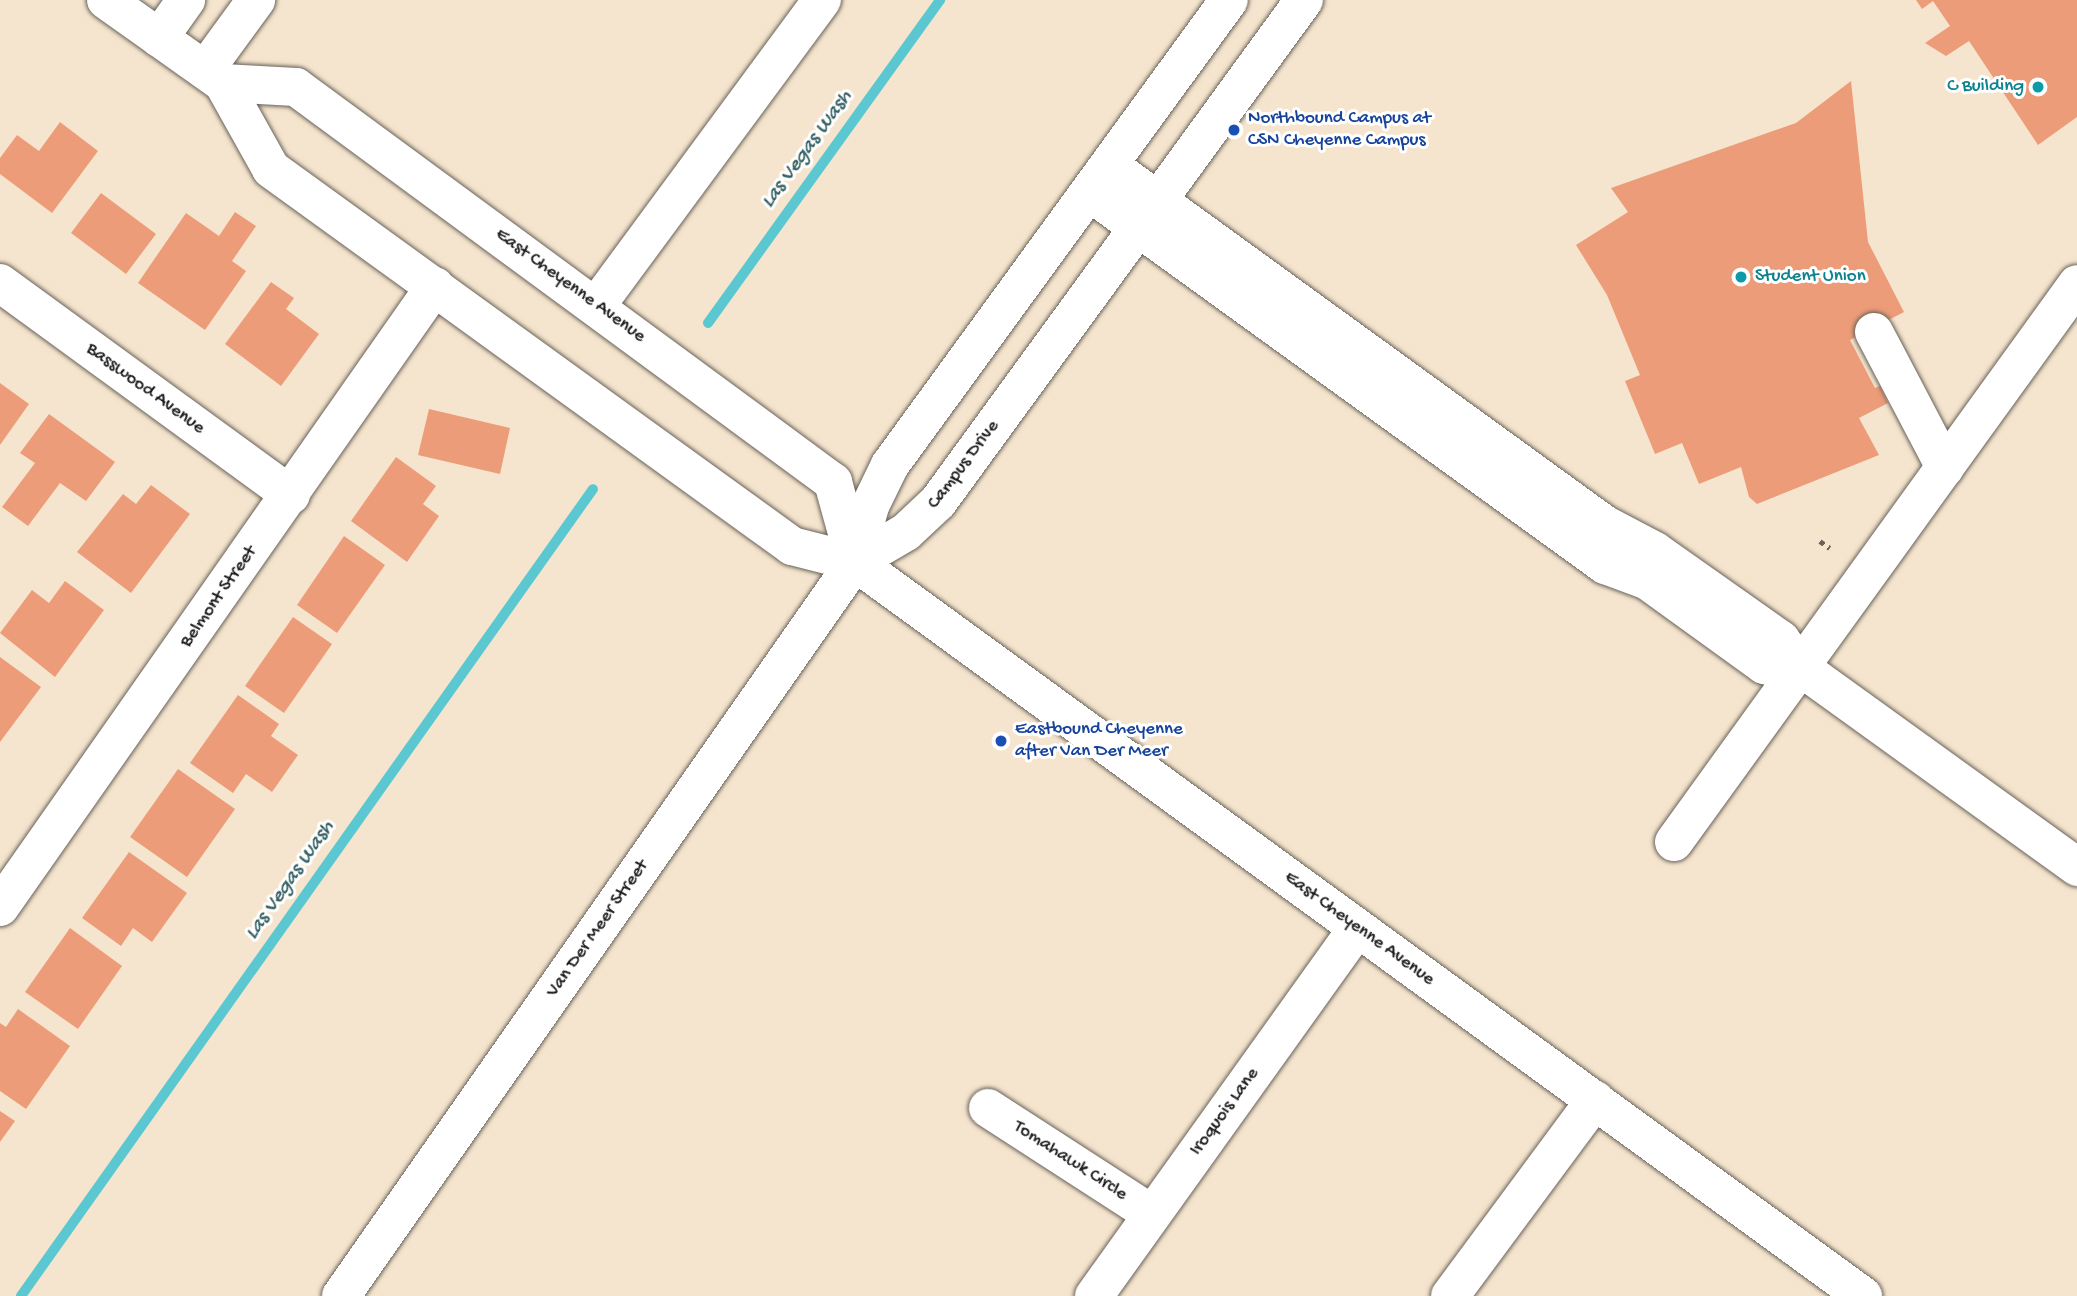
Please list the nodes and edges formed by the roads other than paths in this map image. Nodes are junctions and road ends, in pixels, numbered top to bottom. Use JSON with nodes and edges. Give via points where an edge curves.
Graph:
{"nodes":[{"id":1,"x":106,"y":0,"type":"edge"},
{"id":2,"x":186,"y":0,"type":"edge"},
{"id":3,"x":256,"y":0,"type":"edge"},
{"id":4,"x":822,"y":0,"type":"edge"},
{"id":5,"x":1229,"y":0,"type":"edge"},
{"id":6,"x":1304,"y":0,"type":"edge"},
{"id":7,"x":159,"y":38,"type":"junction"},
{"id":8,"x":214,"y":77,"type":"junction"},
{"id":9,"x":1099,"y":179,"type":"junction"},
{"id":10,"x":1148,"y":214,"type":"junction"},
{"id":11,"x":0,"y":283,"type":"edge"},
{"id":12,"x":2077,"y":284,"type":"edge"},
{"id":13,"x":435,"y":286,"type":"junction"},
{"id":14,"x":597,"y":305,"type":"junction"},
{"id":15,"x":1874,"y":332,"type":"dead end"},
{"id":16,"x":1945,"y":467,"type":"junction"},
{"id":17,"x":291,"y":495,"type":"junction"},
{"id":18,"x":855,"y":562,"type":"junction"},
{"id":19,"x":1800,"y":667,"type":"junction"},
{"id":20,"x":1674,"y":842,"type":"dead end"},
{"id":21,"x":2077,"y":867,"type":"edge"},
{"id":22,"x":0,"y":907,"type":"edge"},
{"id":23,"x":1357,"y":928,"type":"junction"},
{"id":24,"x":1595,"y":1100,"type":"junction"},
{"id":25,"x":988,"y":1108,"type":"dead end"},
{"id":26,"x":1152,"y":1214,"type":"junction"},
{"id":27,"x":341,"y":1296,"type":"edge"},
{"id":28,"x":1094,"y":1296,"type":"edge"},
{"id":29,"x":1450,"y":1296,"type":"edge"},
{"id":30,"x":1863,"y":1296,"type":"edge"}],
"edges":[{"from":1,"to":7,"type":"street","name":"East Cheyenne Avenue"},
{"from":2,"to":7,"type":"street"},
{"from":3,"to":8,"type":"street"},
{"from":4,"to":14,"type":"street"},
{"from":5,"to":9,"type":"street"},
{"from":6,"to":10,"type":"street","name":"Campus Drive"},
{"from":7,"to":8,"type":"street","name":"East Cheyenne Avenue"},
{"from":8,"to":13,"type":"street","name":"East Cheyenne Avenue","via":[[271,169]]},
{"from":8,"to":14,"type":"street","name":"East Cheyenne Avenue","via":[[296,87]]},
{"from":9,"to":10,"type":"street"},
{"from":9,"to":18,"type":"street","via":[[890,465],[870,506]]},
{"from":10,"to":18,"type":"street","name":"Campus Drive","via":[[938,502],[906,532]]},
{"from":10,"to":19,"type":"street","via":[[1605,565],[1648,581],[1764,665],[1783,670]]},
{"from":11,"to":17,"type":"street","name":"Basswood Avenue"},
{"from":12,"to":16,"type":"street"},
{"from":13,"to":17,"type":"street","name":"Belmont Street"},
{"from":13,"to":18,"type":"street","name":"East Cheyenne Avenue","via":[[792,546]]},
{"from":14,"to":18,"type":"street","name":"East Cheyenne Avenue","via":[[833,482]]},
{"from":15,"to":16,"type":"street"},
{"from":16,"to":19,"type":"street"},
{"from":17,"to":22,"type":"street","name":"Belmont Street"},
{"from":18,"to":23,"type":"street","name":"East Cheyenne Avenue"},
{"from":18,"to":27,"type":"street","name":"Van Der Meer Street"},
{"from":19,"to":20,"type":"street"},
{"from":19,"to":21,"type":"street"},
{"from":23,"to":24,"type":"street","name":"East Cheyenne Avenue"},
{"from":23,"to":26,"type":"street","name":"Iroquois Lane"},
{"from":24,"to":29,"type":"street"},
{"from":24,"to":30,"type":"street","name":"East Cheyenne Avenue"},
{"from":25,"to":26,"type":"street","name":"Tomahawk Circle"},
{"from":26,"to":28,"type":"street","name":"Iroquois Lane"}]}
